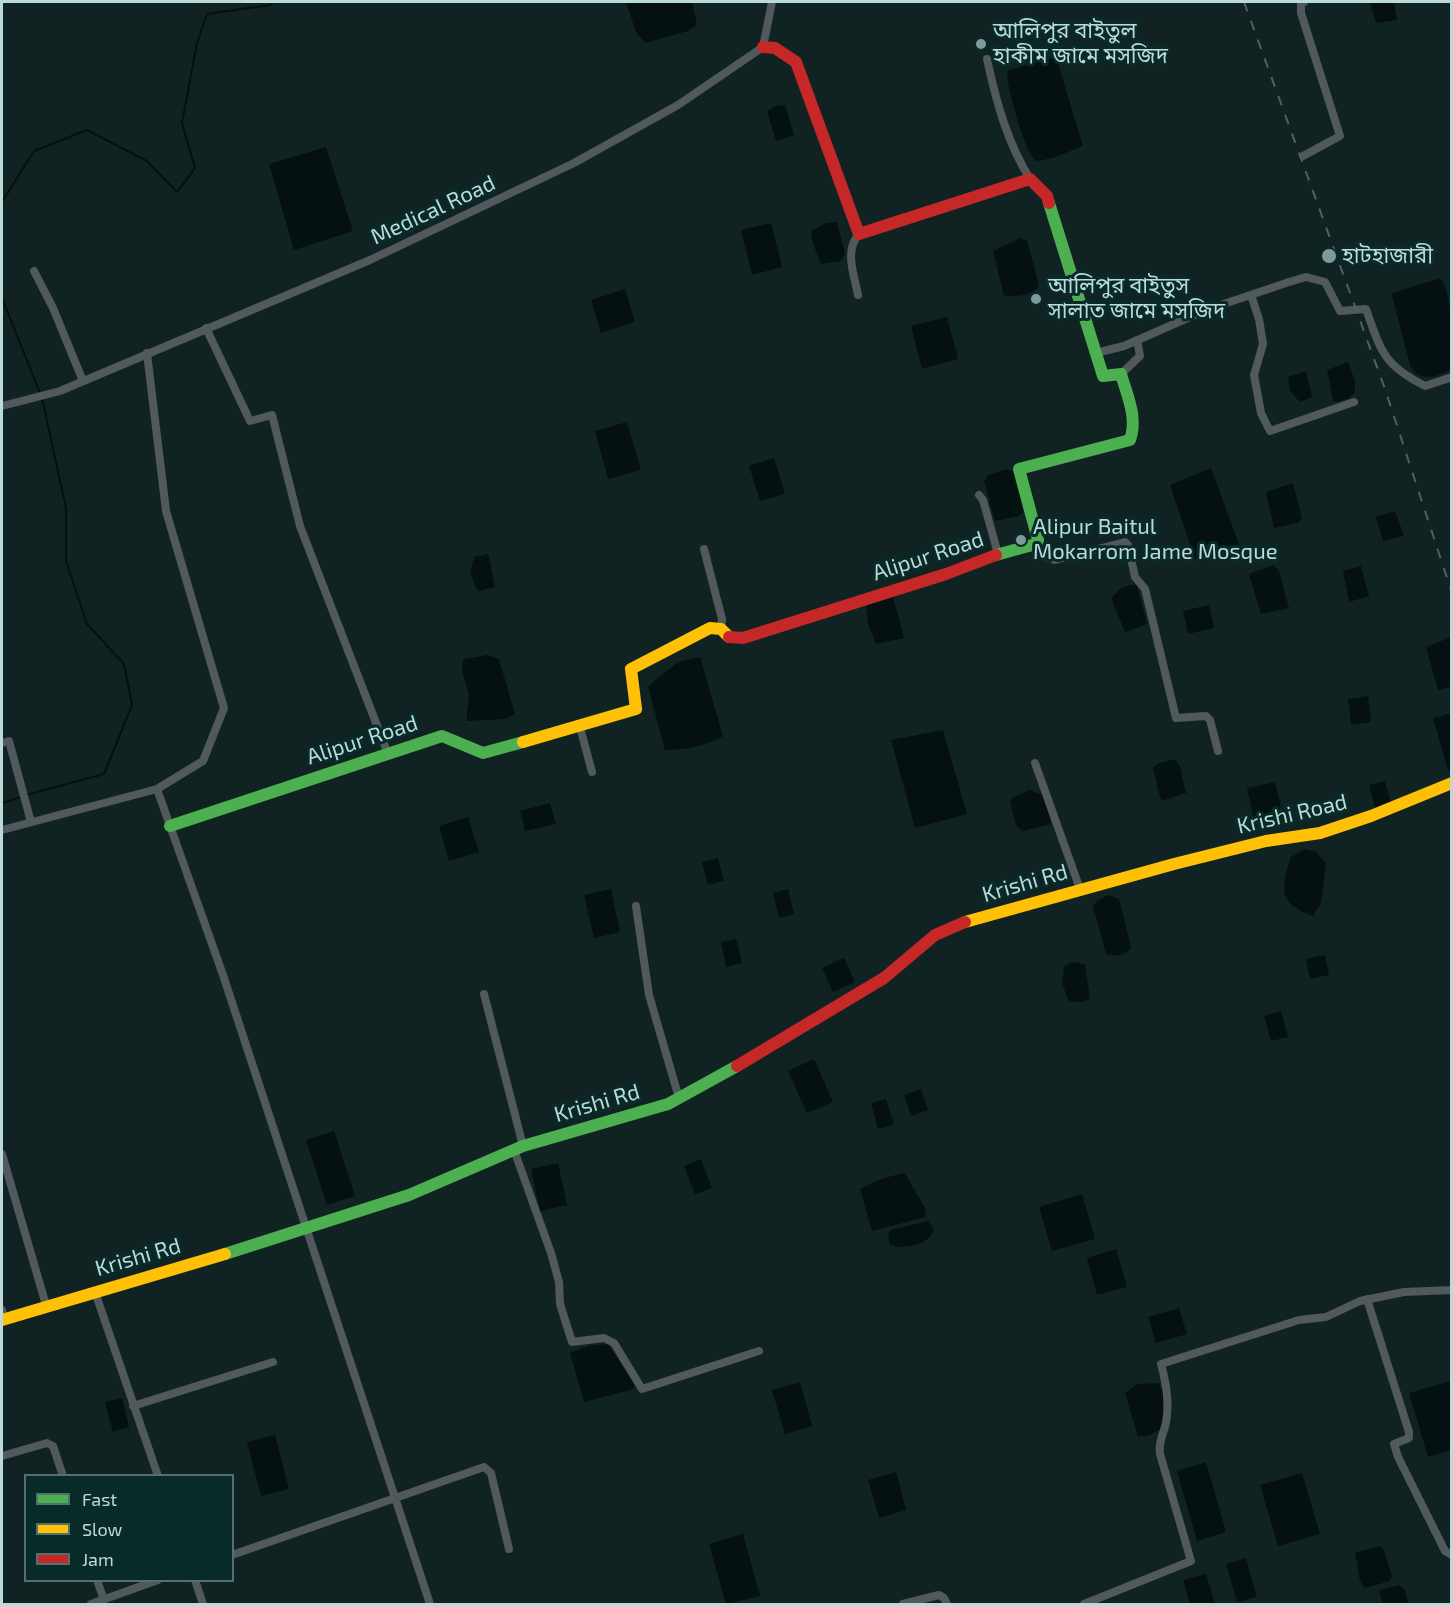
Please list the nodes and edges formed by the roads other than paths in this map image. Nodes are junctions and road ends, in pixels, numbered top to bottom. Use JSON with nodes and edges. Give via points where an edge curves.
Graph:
{"nodes":[{"id":1,"x":772,"y":2,"type":"edge"},
{"id":2,"x":1304,"y":2,"type":"edge"},
{"id":3,"x":763,"y":46,"type":"junction"},
{"id":4,"x":987,"y":59,"type":"dead end"},
{"id":5,"x":1304,"y":156,"type":"dead end"},
{"id":6,"x":1030,"y":179,"type":"junction"},
{"id":7,"x":859,"y":234,"type":"junction"},
{"id":8,"x":34,"y":271,"type":"dead end"},
{"id":9,"x":858,"y":295,"type":"dead end"},
{"id":10,"x":1251,"y":295,"type":"junction"},
{"id":11,"x":206,"y":328,"type":"junction"},
{"id":12,"x":1137,"y":340,"type":"junction"},
{"id":13,"x":147,"y":353,"type":"junction"},
{"id":14,"x":1096,"y":353,"type":"junction"},
{"id":15,"x":1121,"y":374,"type":"junction"},
{"id":16,"x":1452,"y":377,"type":"edge"},
{"id":17,"x":83,"y":381,"type":"junction"},
{"id":18,"x":1354,"y":402,"type":"dead end"},
{"id":19,"x":2,"y":406,"type":"edge"},
{"id":20,"x":979,"y":495,"type":"dead end"},
{"id":21,"x":1036,"y":544,"type":"junction"},
{"id":22,"x":704,"y":549,"type":"dead end"},
{"id":23,"x":998,"y":554,"type":"junction"},
{"id":24,"x":721,"y":628,"type":"junction"},
{"id":25,"x":578,"y":726,"type":"junction"},
{"id":26,"x":2,"y":743,"type":"edge"},
{"id":27,"x":1218,"y":751,"type":"dead end"},
{"id":28,"x":388,"y":754,"type":"junction"},
{"id":29,"x":1035,"y":763,"type":"dead end"},
{"id":30,"x":592,"y":772,"type":"dead end"},
{"id":31,"x":1452,"y":783,"type":"edge"},
{"id":32,"x":157,"y":789,"type":"junction"},
{"id":33,"x":31,"y":822,"type":"junction"},
{"id":34,"x":170,"y":826,"type":"junction"},
{"id":35,"x":2,"y":830,"type":"edge"},
{"id":36,"x":1174,"y":864,"type":"joint"},
{"id":37,"x":1080,"y":889,"type":"junction"},
{"id":38,"x":636,"y":906,"type":"dead end"},
{"id":39,"x":484,"y":994,"type":"dead end"},
{"id":40,"x":679,"y":1098,"type":"junction"},
{"id":41,"x":519,"y":1148,"type":"junction"},
{"id":42,"x":2,"y":1154,"type":"edge"},
{"id":43,"x":307,"y":1230,"type":"junction"},
{"id":44,"x":1452,"y":1290,"type":"edge"},
{"id":45,"x":95,"y":1292,"type":"junction"},
{"id":46,"x":1367,"y":1299,"type":"junction"},
{"id":47,"x":46,"y":1305,"type":"junction"},
{"id":48,"x":2,"y":1316,"type":"edge"},
{"id":49,"x":759,"y":1351,"type":"dead end"},
{"id":50,"x":273,"y":1362,"type":"dead end"},
{"id":51,"x":133,"y":1406,"type":"junction"},
{"id":52,"x":2,"y":1456,"type":"edge"},
{"id":53,"x":62,"y":1474,"type":"edge"},
{"id":54,"x":157,"y":1474,"type":"edge"},
{"id":55,"x":393,"y":1499,"type":"junction"},
{"id":56,"x":509,"y":1549,"type":"dead end"},
{"id":57,"x":234,"y":1554,"type":"edge"},
{"id":58,"x":1452,"y":1555,"type":"edge"},
{"id":59,"x":98,"y":1582,"type":"edge"},
{"id":60,"x":155,"y":1582,"type":"edge"},
{"id":61,"x":195,"y":1582,"type":"edge"},
{"id":62,"x":104,"y":1600,"type":"junction"},
{"id":63,"x":91,"y":1605,"type":"edge"},
{"id":64,"x":203,"y":1605,"type":"edge"},
{"id":65,"x":430,"y":1605,"type":"edge"},
{"id":66,"x":903,"y":1605,"type":"edge"},
{"id":67,"x":947,"y":1605,"type":"edge"},
{"id":68,"x":1083,"y":1605,"type":"edge"}],
"edges":[{"from":1,"to":3,"type":"street"},
{"from":2,"to":5,"type":"street","via":[[1301,13],[1340,136]]},
{"from":3,"to":7,"type":"street","via":[[775,48],[796,62]]},
{"from":3,"to":11,"type":"street","name":"Medical Road","via":[[678,105],[574,163],[370,260]]},
{"from":4,"to":6,"type":"street","via":[[998,109],[1018,160]]},
{"from":6,"to":7,"type":"street"},
{"from":6,"to":14,"type":"street","via":[[1047,196]]},
{"from":7,"to":9,"type":"street","via":[[850,251]]},
{"from":8,"to":17,"type":"street"},
{"from":10,"to":12,"type":"street"},
{"from":10,"to":16,"type":"street","via":[[1306,277],[1325,282],[1340,311],[1366,309],[1384,357],[1406,376],[1425,386]]},
{"from":10,"to":18,"type":"street","via":[[1263,344],[1254,375],[1261,413],[1269,431]]},
{"from":11,"to":13,"type":"street","name":"Medical Road"},
{"from":11,"to":28,"type":"street","via":[[250,422],[272,415],[300,526]]},
{"from":12,"to":14,"type":"street"},
{"from":12,"to":15,"type":"street","via":[[1140,356]]},
{"from":13,"to":17,"type":"street","name":"Medical Road"},
{"from":13,"to":32,"type":"street","via":[[166,511],[224,708],[203,761]]},
{"from":14,"to":15,"type":"street","via":[[1103,376]]},
{"from":15,"to":21,"type":"street","via":[[1133,417],[1135,432],[1130,440],[1018,469]]},
{"from":17,"to":19,"type":"street","name":"Medical Road","via":[[60,392]]},
{"from":20,"to":23,"type":"street"},
{"from":21,"to":23,"type":"street","name":"Alipur Road"},
{"from":21,"to":27,"type":"street","via":[[1045,556],[1055,560],[1125,542],[1128,545],[1136,577],[1145,589],[1176,718],[1206,716]]},
{"from":22,"to":24,"type":"street"},
{"from":23,"to":24,"type":"street","name":"Alipur Road","via":[[743,638],[731,638]]},
{"from":24,"to":25,"type":"street","name":"Alipur Road","via":[[699,633],[631,669],[636,709]]},
{"from":25,"to":28,"type":"street","name":"Alipur Road","via":[[483,753],[442,736]]},
{"from":25,"to":30,"type":"street"},
{"from":26,"to":33,"type":"street","via":[[9,741]]},
{"from":28,"to":34,"type":"street","name":"Alipur Road"},
{"from":29,"to":37,"type":"street"},
{"from":31,"to":36,"type":"street","name":"Krishi Road","via":[[1320,832]]},
{"from":32,"to":33,"type":"street"},
{"from":32,"to":34,"type":"street"},
{"from":33,"to":35,"type":"street"},
{"from":34,"to":43,"type":"street"},
{"from":36,"to":37,"type":"street","name":"Krishi Rd"},
{"from":37,"to":40,"type":"street","name":"Krishi Rd","via":[[952,926],[935,935],[884,978]]},
{"from":38,"to":40,"type":"street","via":[[649,995]]},
{"from":39,"to":41,"type":"street"},
{"from":40,"to":41,"type":"street","name":"Krishi Rd"},
{"from":41,"to":43,"type":"street","name":"Krishi Rd","via":[[409,1196]]},
{"from":41,"to":49,"type":"street","via":[[559,1282],[560,1304],[572,1342],[604,1338],[614,1343],[642,1389]]},
{"from":42,"to":47,"type":"street"},
{"from":43,"to":45,"type":"street","name":"Krishi Rd"},
{"from":43,"to":55,"type":"street"},
{"from":44,"to":46,"type":"street","via":[[1404,1292]]},
{"from":45,"to":47,"type":"street","name":"Krishi Rd"},
{"from":45,"to":51,"type":"street"},
{"from":46,"to":58,"type":"street","via":[[1410,1432],[1410,1437],[1394,1444],[1445,1551]]},
{"from":46,"to":68,"type":"street","via":[[1326,1317],[1299,1320],[1161,1364],[1167,1385],[1160,1454],[1191,1561]]},
{"from":47,"to":48,"type":"street","name":"Krishi Rd"},
{"from":50,"to":51,"type":"street"},
{"from":51,"to":54,"type":"street"},
{"from":52,"to":53,"type":"street","via":[[47,1443],[53,1446]]},
{"from":55,"to":56,"type":"street","via":[[488,1469]]},
{"from":55,"to":57,"type":"street"},
{"from":55,"to":65,"type":"street"},
{"from":59,"to":62,"type":"street"},
{"from":60,"to":62,"type":"street"},
{"from":61,"to":64,"type":"street"},
{"from":62,"to":63,"type":"street"},
{"from":66,"to":67,"type":"street","via":[[939,1595]]}]}
